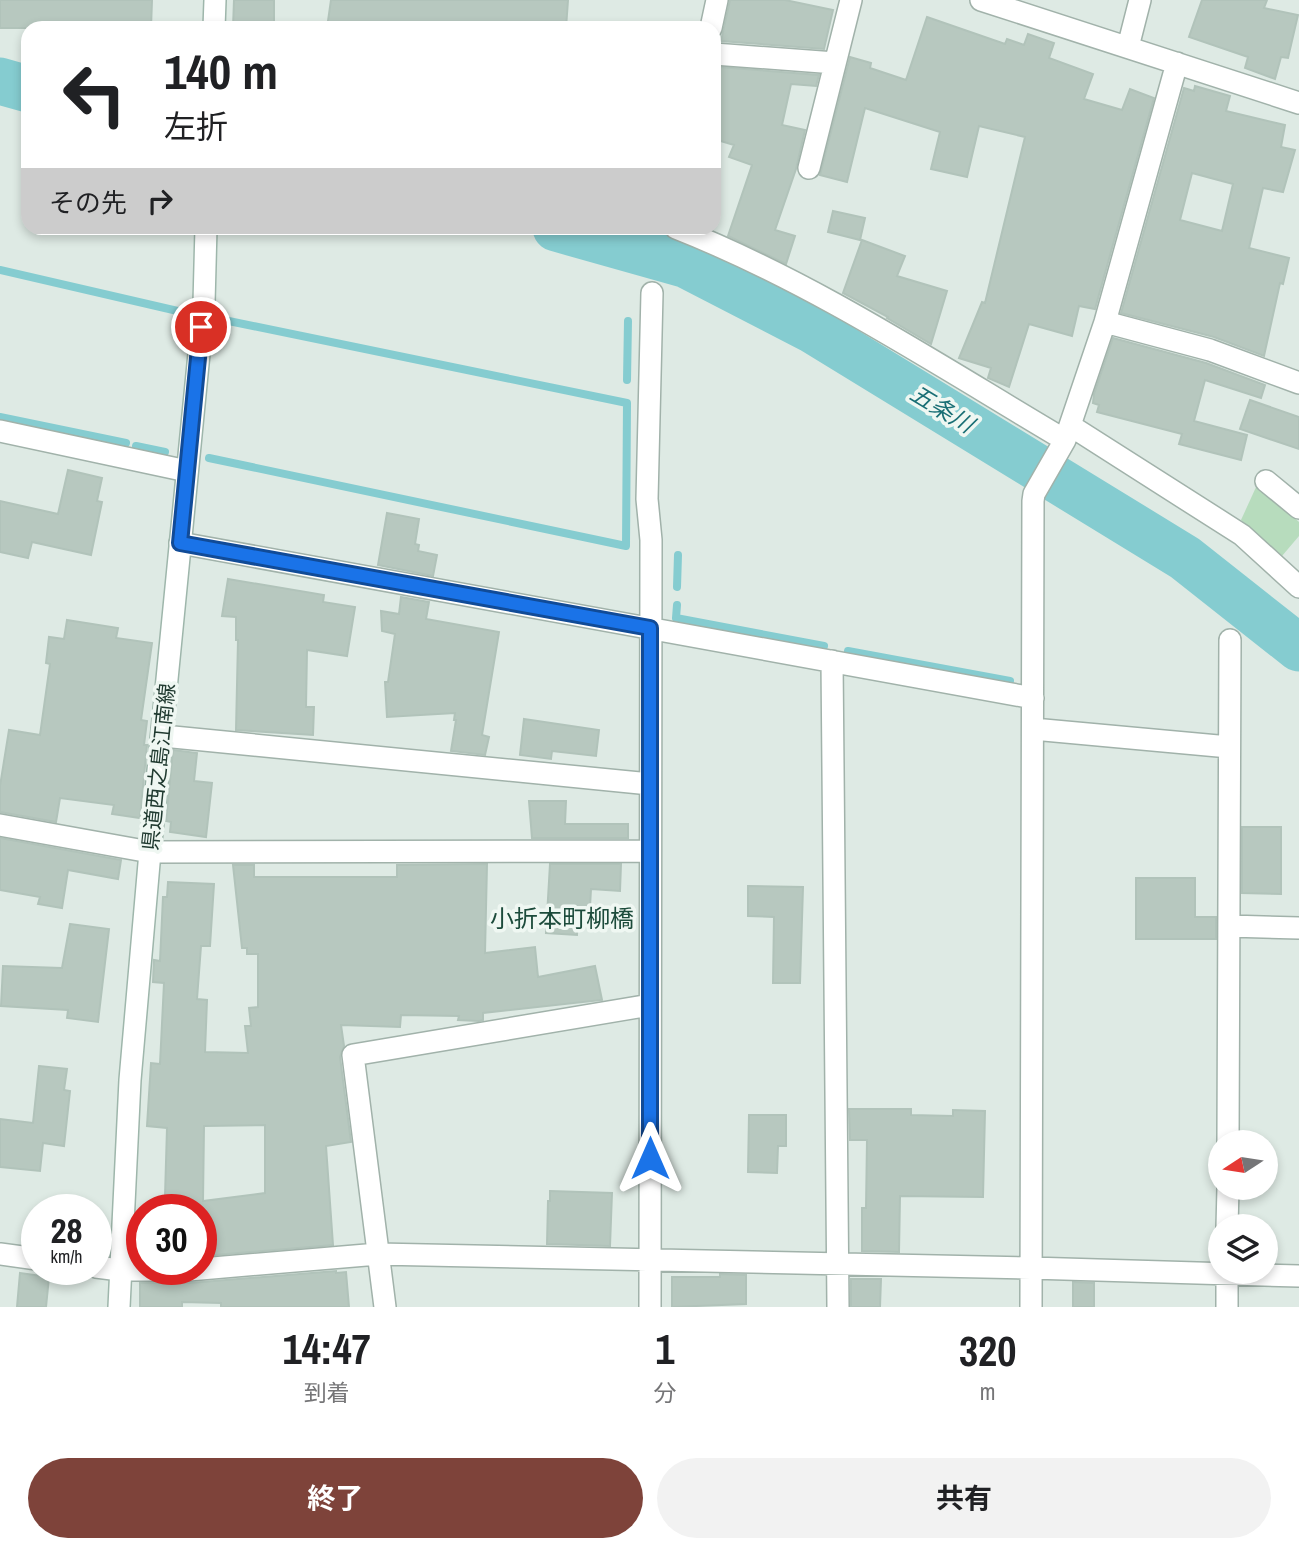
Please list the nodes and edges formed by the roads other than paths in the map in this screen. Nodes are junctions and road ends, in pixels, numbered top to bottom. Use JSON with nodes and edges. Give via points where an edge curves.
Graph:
{"nodes":[{"id":1,"x":215,"y":0,"type":"edge"},
{"id":2,"x":717,"y":0,"type":"edge"},
{"id":3,"x":851,"y":0,"type":"edge"},
{"id":4,"x":981,"y":0,"type":"edge"},
{"id":5,"x":1140,"y":0,"type":"edge"},
{"id":6,"x":214,"y":21,"type":"edge"},
{"id":7,"x":712,"y":21,"type":"edge"},
{"id":8,"x":1128,"y":47,"type":"junction"},
{"id":9,"x":721,"y":55,"type":"edge"},
{"id":10,"x":835,"y":63,"type":"junction"},
{"id":11,"x":1177,"y":63,"type":"junction"},
{"id":12,"x":1299,"y":103,"type":"edge"},
{"id":13,"x":808,"y":167,"type":"dead end"},
{"id":14,"x":206,"y":235,"type":"edge"},
{"id":15,"x":694,"y":235,"type":"edge"},
{"id":16,"x":652,"y":293,"type":"dead end"},
{"id":17,"x":1105,"y":322,"type":"junction"},
{"id":18,"x":1299,"y":383,"type":"edge"},
{"id":19,"x":0,"y":431,"type":"edge"},
{"id":20,"x":1067,"y":436,"type":"junction"},
{"id":21,"x":187,"y":471,"type":"junction"},
{"id":22,"x":1266,"y":481,"type":"dead end"},
{"id":23,"x":1299,"y":509,"type":"edge"},
{"id":24,"x":180,"y":543,"type":"junction"},
{"id":25,"x":1299,"y":587,"type":"edge"},
{"id":26,"x":650,"y":628,"type":"junction"},
{"id":27,"x":1230,"y":640,"type":"dead end"},
{"id":28,"x":832,"y":662,"type":"junction"},
{"id":29,"x":1032,"y":698,"type":"junction"},
{"id":30,"x":1033,"y":729,"type":"junction"},
{"id":31,"x":163,"y":736,"type":"junction"},
{"id":32,"x":1229,"y":747,"type":"junction"},
{"id":33,"x":650,"y":784,"type":"junction"},
{"id":34,"x":0,"y":825,"type":"edge"},
{"id":35,"x":650,"y":850,"type":"junction"},
{"id":36,"x":150,"y":852,"type":"junction"},
{"id":37,"x":1228,"y":926,"type":"junction"},
{"id":38,"x":1299,"y":928,"type":"edge"},
{"id":39,"x":650,"y":1005,"type":"junction"},
{"id":40,"x":1228,"y":1130,"type":"edge"},
{"id":41,"x":0,"y":1254,"type":"edge"},
{"id":42,"x":378,"y":1254,"type":"junction"},
{"id":43,"x":21,"y":1257,"type":"edge"},
{"id":44,"x":650,"y":1260,"type":"junction"},
{"id":45,"x":837,"y":1264,"type":"junction"},
{"id":46,"x":1031,"y":1268,"type":"junction"},
{"id":47,"x":112,"y":1269,"type":"edge"},
{"id":48,"x":120,"y":1270,"type":"junction"},
{"id":49,"x":1208,"y":1273,"type":"edge"},
{"id":50,"x":1278,"y":1275,"type":"edge"},
{"id":51,"x":1299,"y":1276,"type":"edge"},
{"id":52,"x":1227,"y":1284,"type":"edge"},
{"id":53,"x":119,"y":1307,"type":"edge"},
{"id":54,"x":385,"y":1307,"type":"edge"},
{"id":55,"x":650,"y":1307,"type":"edge"},
{"id":56,"x":838,"y":1307,"type":"edge"},
{"id":57,"x":1031,"y":1307,"type":"edge"},
{"id":58,"x":1227,"y":1307,"type":"edge"}],
"edges":[{"from":1,"to":6,"type":"street"},
{"from":2,"to":7,"type":"street"},
{"from":3,"to":10,"type":"street"},
{"from":4,"to":8,"type":"street"},
{"from":5,"to":8,"type":"street"},
{"from":8,"to":11,"type":"street"},
{"from":9,"to":10,"type":"street"},
{"from":10,"to":13,"type":"street"},
{"from":11,"to":12,"type":"street"},
{"from":11,"to":17,"type":"street"},
{"from":14,"to":21,"type":"street","name":"県道西之島江南線","via":[[204,303]]},
{"from":15,"to":20,"type":"street","via":[[801,285]]},
{"from":16,"to":26,"type":"street","via":[[647,499]]},
{"from":17,"to":18,"type":"street","via":[[1210,350]]},
{"from":17,"to":20,"type":"street"},
{"from":19,"to":21,"type":"street"},
{"from":20,"to":25,"type":"street","via":[[1242,535]]},
{"from":20,"to":29,"type":"street","via":[[1034,494]]},
{"from":21,"to":24,"type":"street","name":"県道西之島江南線"},
{"from":22,"to":23,"type":"street"},
{"from":24,"to":26,"type":"street"},
{"from":24,"to":31,"type":"street","name":"県道西之島江南線"},
{"from":26,"to":28,"type":"street"},
{"from":26,"to":33,"type":"street"},
{"from":27,"to":32,"type":"street"},
{"from":28,"to":29,"type":"street"},
{"from":28,"to":45,"type":"street"},
{"from":29,"to":30,"type":"street"},
{"from":30,"to":32,"type":"street"},
{"from":30,"to":46,"type":"street"},
{"from":31,"to":33,"type":"street"},
{"from":31,"to":36,"type":"street","name":"県道西之島江南線"},
{"from":32,"to":37,"type":"street"},
{"from":33,"to":35,"type":"street"},
{"from":34,"to":36,"type":"street"},
{"from":35,"to":36,"type":"street"},
{"from":35,"to":39,"type":"street"},
{"from":36,"to":48,"type":"street","name":"県道西之島江南線","via":[[130,1080]]},
{"from":37,"to":38,"type":"street"},
{"from":37,"to":40,"type":"street"},
{"from":39,"to":42,"type":"street","via":[[353,1055]]},
{"from":39,"to":44,"type":"street"},
{"from":41,"to":43,"type":"street"},
{"from":42,"to":44,"type":"street"},
{"from":42,"to":48,"type":"street","via":[[189,1270]]},
{"from":42,"to":54,"type":"street"},
{"from":44,"to":45,"type":"street"},
{"from":44,"to":55,"type":"street"},
{"from":45,"to":46,"type":"street"},
{"from":45,"to":56,"type":"street"},
{"from":46,"to":49,"type":"street"},
{"from":46,"to":57,"type":"street"},
{"from":47,"to":48,"type":"street"},
{"from":48,"to":53,"type":"street","name":"県道西之島江南線"},
{"from":50,"to":51,"type":"street"},
{"from":52,"to":58,"type":"street"}]}
